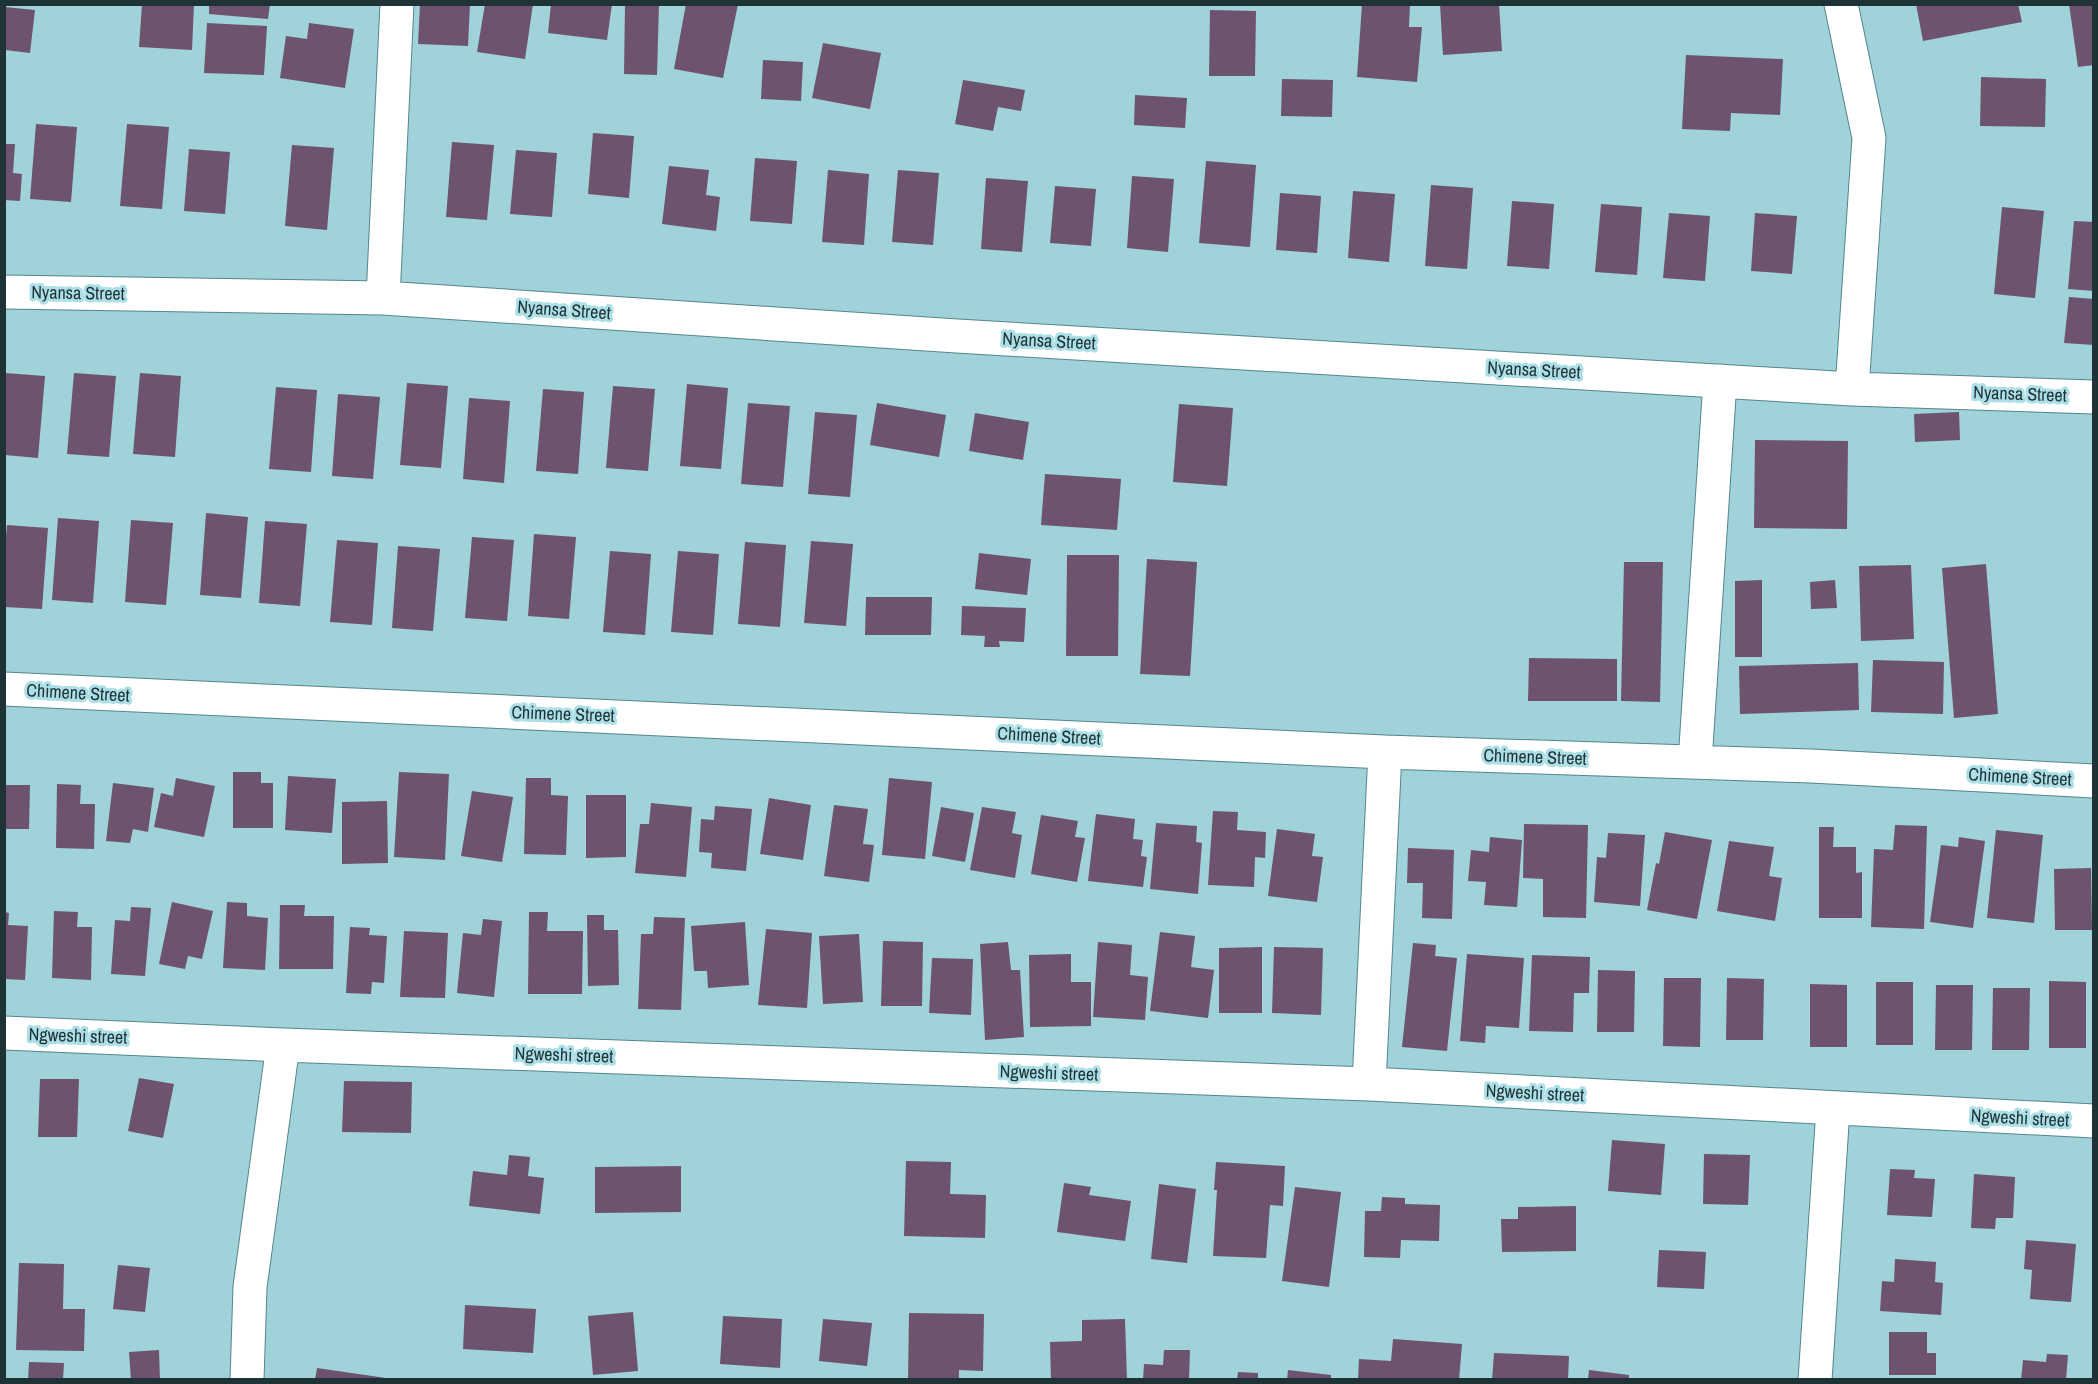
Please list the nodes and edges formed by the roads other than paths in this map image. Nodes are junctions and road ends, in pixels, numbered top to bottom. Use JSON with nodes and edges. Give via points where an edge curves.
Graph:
{"nodes":[{"id":1,"x":397,"y":4,"type":"edge"},
{"id":2,"x":1841,"y":4,"type":"edge"},
{"id":3,"x":4,"y":292,"type":"edge"},
{"id":4,"x":383,"y":298,"type":"junction"},
{"id":5,"x":1720,"y":381,"type":"junction"},
{"id":6,"x":1852,"y":389,"type":"junction"},
{"id":7,"x":2094,"y":397,"type":"edge"},
{"id":8,"x":4,"y":689,"type":"edge"},
{"id":9,"x":1385,"y":752,"type":"junction"},
{"id":10,"x":1695,"y":762,"type":"junction"},
{"id":11,"x":2094,"y":781,"type":"edge"},
{"id":12,"x":4,"y":1033,"type":"edge"},
{"id":13,"x":283,"y":1045,"type":"junction"},
{"id":14,"x":1369,"y":1084,"type":"junction"},
{"id":15,"x":1833,"y":1109,"type":"junction"},
{"id":16,"x":2094,"y":1122,"type":"edge"},
{"id":17,"x":247,"y":1380,"type":"edge"},
{"id":18,"x":1815,"y":1380,"type":"edge"}],
"edges":[{"from":1,"to":4,"type":"street"},
{"from":2,"to":6,"type":"street","via":[[1869,138]]},
{"from":3,"to":4,"type":"street","name":"Nyansa Street"},
{"from":4,"to":5,"type":"street","name":"Nyansa Street"},
{"from":5,"to":6,"type":"street","name":"Nyansa Street"},
{"from":5,"to":10,"type":"street"},
{"from":6,"to":7,"type":"street","name":"Nyansa Street"},
{"from":8,"to":9,"type":"street","name":"Chimene Street"},
{"from":9,"to":10,"type":"street","name":"Chimene Street"},
{"from":9,"to":14,"type":"street"},
{"from":10,"to":11,"type":"street","name":"Chimene Street"},
{"from":12,"to":13,"type":"street","name":"Ngweshi street"},
{"from":13,"to":14,"type":"street","name":"Ngweshi street"},
{"from":13,"to":17,"type":"street","via":[[250,1287]]},
{"from":14,"to":15,"type":"street","name":"Ngweshi street"},
{"from":15,"to":16,"type":"street","name":"Ngweshi street"},
{"from":15,"to":18,"type":"street"}]}
